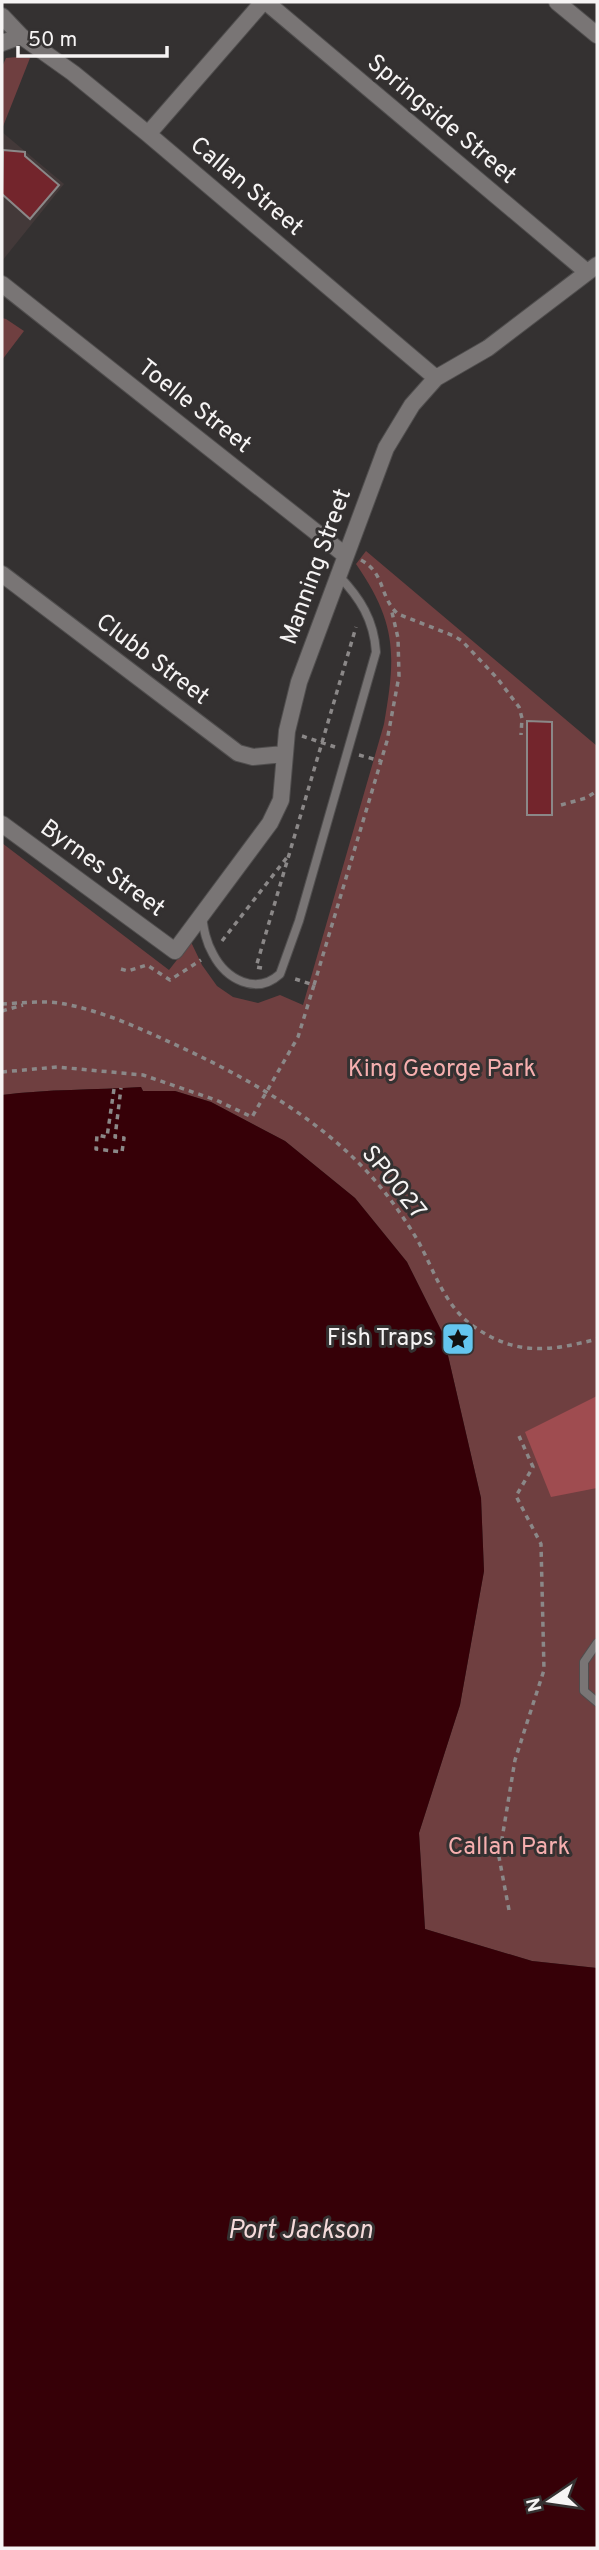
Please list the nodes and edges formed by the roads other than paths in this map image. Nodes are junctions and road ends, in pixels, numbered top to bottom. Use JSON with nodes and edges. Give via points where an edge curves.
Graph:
{"nodes":[{"id":1,"x":264,"y":2,"type":"edge"},
{"id":2,"x":557,"y":2,"type":"edge"},
{"id":3,"x":2,"y":16,"type":"edge"},
{"id":4,"x":597,"y":35,"type":"edge"},
{"id":5,"x":21,"y":36,"type":"junction"},
{"id":6,"x":2,"y":43,"type":"edge"},
{"id":7,"x":148,"y":134,"type":"junction"},
{"id":8,"x":592,"y":268,"type":"edge"},
{"id":9,"x":2,"y":284,"type":"edge"},
{"id":10,"x":8,"y":294,"type":"edge"},
{"id":11,"x":436,"y":378,"type":"junction"},
{"id":12,"x":345,"y":555,"type":"junction"},
{"id":13,"x":2,"y":574,"type":"edge"},
{"id":14,"x":338,"y":576,"type":"junction"},
{"id":15,"x":284,"y":754,"type":"junction"},
{"id":16,"x":2,"y":824,"type":"edge"},
{"id":17,"x":202,"y":916,"type":"junction"},
{"id":18,"x":175,"y":951,"type":"joint"},
{"id":19,"x":597,"y":1643,"type":"edge"},
{"id":20,"x":597,"y":1702,"type":"edge"}],
"edges":[{"from":1,"to":7,"type":"street"},
{"from":1,"to":8,"type":"street","name":"Springside Street"},
{"from":2,"to":4,"type":"street"},
{"from":3,"to":5,"type":"street","name":"Callan Street"},
{"from":5,"to":6,"type":"street"},
{"from":5,"to":7,"type":"street","name":"Callan Street"},
{"from":7,"to":11,"type":"street","name":"Callan Street"},
{"from":8,"to":11,"type":"street","name":"Manning Street","via":[[488,348]]},
{"from":9,"to":10,"type":"street","name":"Toelle Street"},
{"from":10,"to":12,"type":"street","name":"Toelle Street"},
{"from":11,"to":12,"type":"street","name":"Manning Street","via":[[411,405],[386,448]]},
{"from":12,"to":14,"type":"street","name":"Manning Street"},
{"from":13,"to":15,"type":"street","name":"Clubb Street","via":[[238,753],[253,757]]},
{"from":14,"to":15,"type":"street","name":"Manning Street","via":[[299,682]]},
{"from":14,"to":17,"type":"lane","via":[[360,599],[369,618],[374,661],[280,974],[255,986],[235,980],[212,953]]},
{"from":15,"to":17,"type":"street","name":"Manning Street","via":[[275,815]]},
{"from":16,"to":18,"type":"street","name":"Byrnes Street"},
{"from":17,"to":18,"type":"street","name":"Manning Street"},
{"from":19,"to":20,"type":"lane","via":[[584,1662],[584,1691]]}]}
